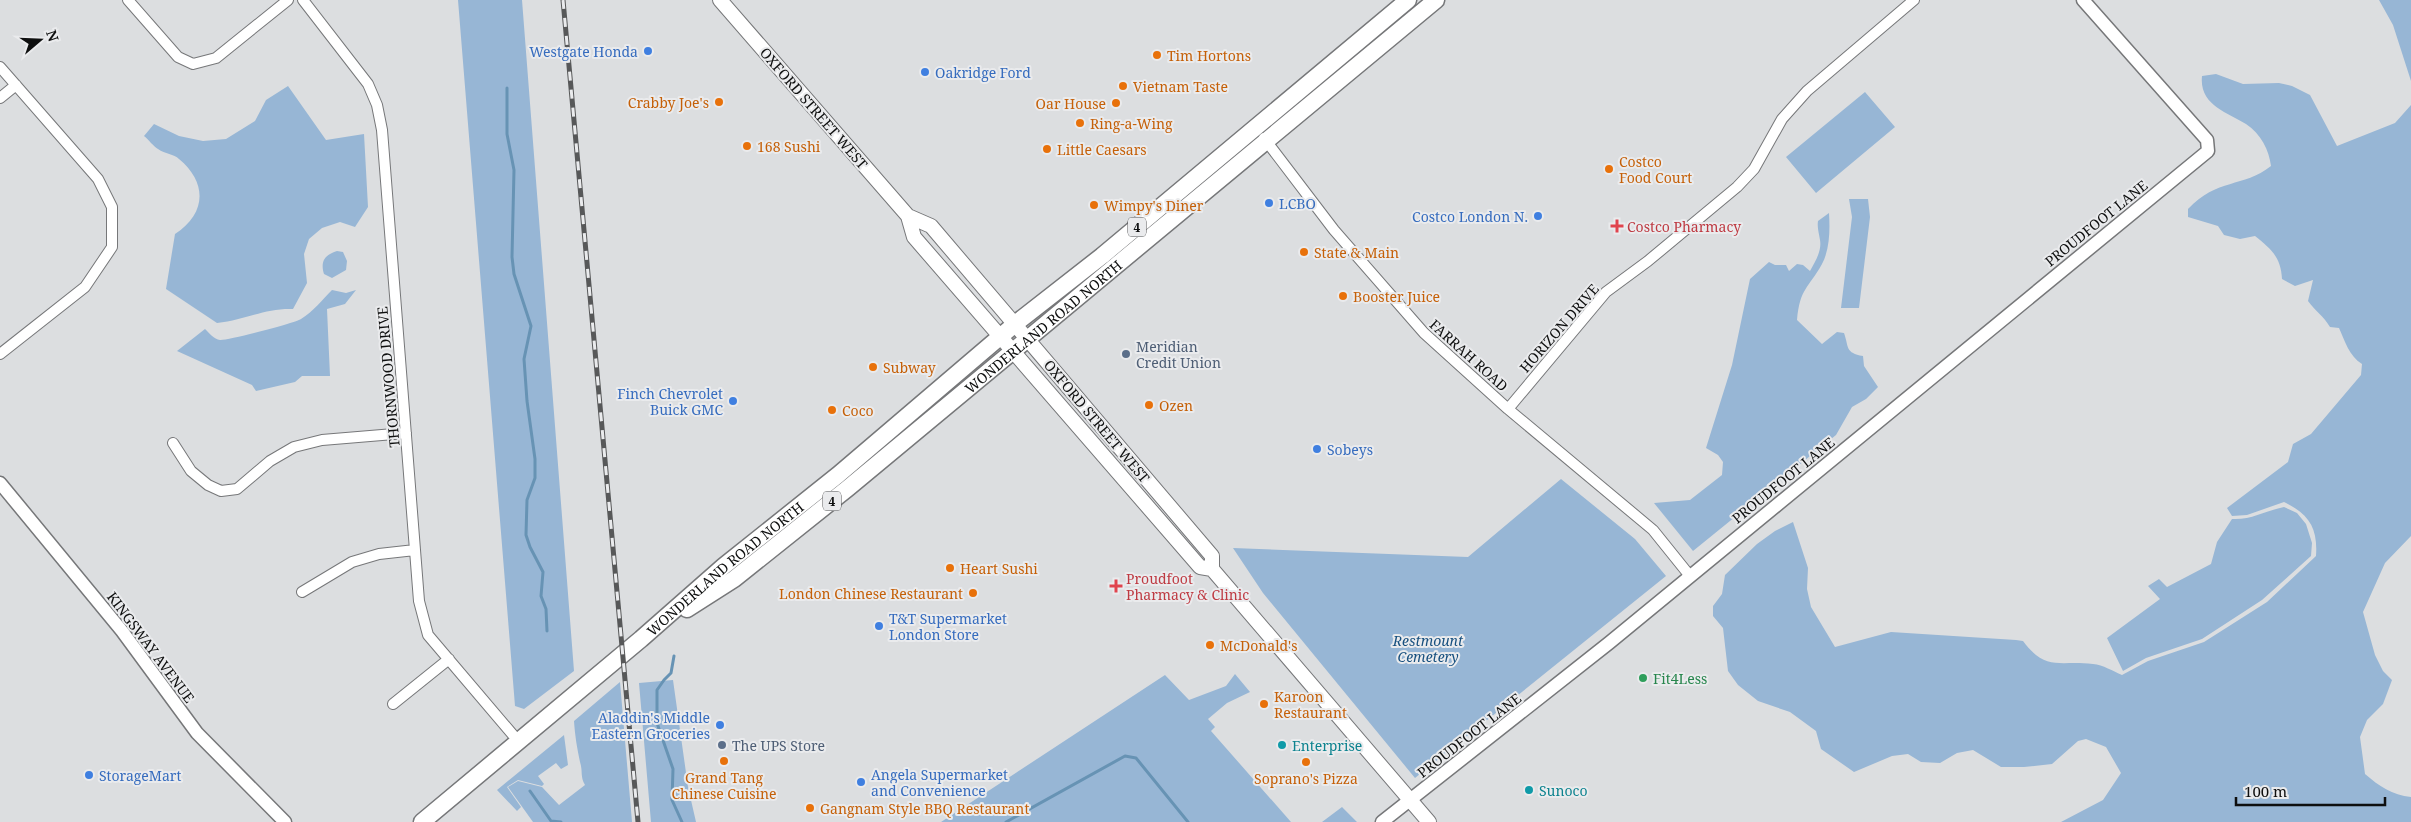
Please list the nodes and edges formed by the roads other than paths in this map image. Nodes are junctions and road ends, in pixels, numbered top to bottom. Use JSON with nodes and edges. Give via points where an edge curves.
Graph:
{"nodes":[{"id":1,"x":128,"y":0,"type":"edge"},
{"id":2,"x":288,"y":0,"type":"edge"},
{"id":3,"x":303,"y":0,"type":"edge"},
{"id":4,"x":1408,"y":0,"type":"edge"},
{"id":5,"x":1436,"y":0,"type":"edge"},
{"id":6,"x":1914,"y":0,"type":"edge"},
{"id":7,"x":2083,"y":0,"type":"edge"},
{"id":8,"x":723,"y":1,"type":"edge"},
{"id":9,"x":0,"y":67,"type":"edge"},
{"id":10,"x":16,"y":85,"type":"junction"},
{"id":11,"x":0,"y":98,"type":"edge"},
{"id":12,"x":1256,"y":128,"type":"junction"},
{"id":13,"x":1266,"y":142,"type":"junction"},
{"id":14,"x":908,"y":216,"type":"junction"},
{"id":15,"x":1015,"y":324,"type":"junction"},
{"id":16,"x":1001,"y":336,"type":"junction"},
{"id":17,"x":1028,"y":339,"type":"junction"},
{"id":18,"x":1014,"y":351,"type":"junction"},
{"id":19,"x":0,"y":354,"type":"edge"},
{"id":20,"x":1508,"y":409,"type":"junction"},
{"id":21,"x":406,"y":433,"type":"junction"},
{"id":22,"x":173,"y":443,"type":"dead end"},
{"id":23,"x":0,"y":483,"type":"edge"},
{"id":24,"x":415,"y":550,"type":"junction"},
{"id":25,"x":1212,"y":569,"type":"junction"},
{"id":26,"x":1690,"y":576,"type":"junction"},
{"id":27,"x":302,"y":592,"type":"dead end"},
{"id":28,"x":641,"y":639,"type":"junction"},
{"id":29,"x":449,"y":659,"type":"junction"},
{"id":30,"x":393,"y":704,"type":"dead end"},
{"id":31,"x":519,"y":742,"type":"junction"},
{"id":32,"x":1410,"y":800,"type":"junction"},
{"id":33,"x":285,"y":822,"type":"edge"},
{"id":34,"x":422,"y":822,"type":"edge"},
{"id":35,"x":1382,"y":822,"type":"edge"},
{"id":36,"x":1429,"y":822,"type":"edge"}],
"edges":[{"from":1,"to":2,"type":"street","via":[[178,57],[192,64],[216,58]]},
{"from":3,"to":21,"type":"street","name":"THORNWOOD DRIVE","via":[[368,84],[378,105]]},
{"from":4,"to":12,"type":"main road","name":"WONDERLAND ROAD NORTH","number":"4"},
{"from":5,"to":13,"type":"main road","name":"WONDERLAND ROAD NORTH","number":"4"},
{"from":6,"to":20,"type":"street","name":"HORIZON DRIVE","via":[[1807,90],[1782,119],[1754,169],[1737,187],[1606,292]]},
{"from":7,"to":26,"type":"street","name":"PROUDFOOT LANE","via":[[2206,140],[2208,151]]},
{"from":8,"to":14,"type":"main road","name":"OXFORD STREET WEST"},
{"from":9,"to":10,"type":"street"},
{"from":10,"to":11,"type":"street"},
{"from":10,"to":19,"type":"street","via":[[98,180],[112,207],[112,247],[85,287]]},
{"from":12,"to":13,"type":"street","name":"FARRAH ROAD"},
{"from":12,"to":15,"type":"main road","name":"WONDERLAND ROAD NORTH","number":"4"},
{"from":13,"to":17,"type":"main road","name":"WONDERLAND ROAD NORTH","number":"4"},
{"from":13,"to":20,"type":"street","name":"FARRAH ROAD","via":[[1330,225],[1424,333]]},
{"from":14,"to":15,"type":"main road","name":"OXFORD STREET WEST","via":[[931,226]]},
{"from":14,"to":16,"type":"main road","name":"OXFORD STREET WEST","via":[[914,237]]},
{"from":15,"to":16,"type":"main road","name":"WONDERLAND ROAD NORTH","number":"4"},
{"from":15,"to":17,"type":"main road","name":"OXFORD STREET WEST"},
{"from":16,"to":18,"type":"main road","name":"OXFORD STREET WEST"},
{"from":16,"to":28,"type":"main road","name":"WONDERLAND ROAD NORTH","number":"4"},
{"from":17,"to":18,"type":"main road","name":"WONDERLAND ROAD NORTH","number":"4"},
{"from":17,"to":25,"type":"main road","name":"OXFORD STREET WEST","via":[[1212,556]]},
{"from":18,"to":25,"type":"main road","name":"OXFORD STREET WEST","via":[[1200,567]]},
{"from":18,"to":28,"type":"main road","name":"WONDERLAND ROAD NORTH","number":"4","via":[[734,579]]},
{"from":20,"to":26,"type":"street","name":"FARRAH ROAD","via":[[1653,530]]},
{"from":21,"to":22,"type":"street","via":[[322,440],[294,447],[270,461],[236,489],[221,491],[191,471]]},
{"from":21,"to":24,"type":"street","name":"THORNWOOD DRIVE"},
{"from":23,"to":33,"type":"street","name":"KINGSWAY AVENUE","via":[[122,631],[197,732]]},
{"from":24,"to":27,"type":"street","via":[[380,554],[352,562]]},
{"from":24,"to":29,"type":"street","name":"THORNWOOD DRIVE","via":[[419,601],[428,635]]},
{"from":25,"to":32,"type":"main road","name":"OXFORD STREET WEST"},
{"from":26,"to":32,"type":"street","name":"PROUDFOOT LANE"},
{"from":28,"to":31,"type":"main road","name":"WONDERLAND ROAD NORTH","number":"4"},
{"from":29,"to":30,"type":"street"},
{"from":29,"to":31,"type":"street","name":"THORNWOOD DRIVE"},
{"from":31,"to":34,"type":"main road","name":"WONDERLAND ROAD NORTH","number":"4"},
{"from":32,"to":35,"type":"street","name":"PROUDFOOT LANE"},
{"from":32,"to":36,"type":"main road","name":"OXFORD STREET WEST"}]}
